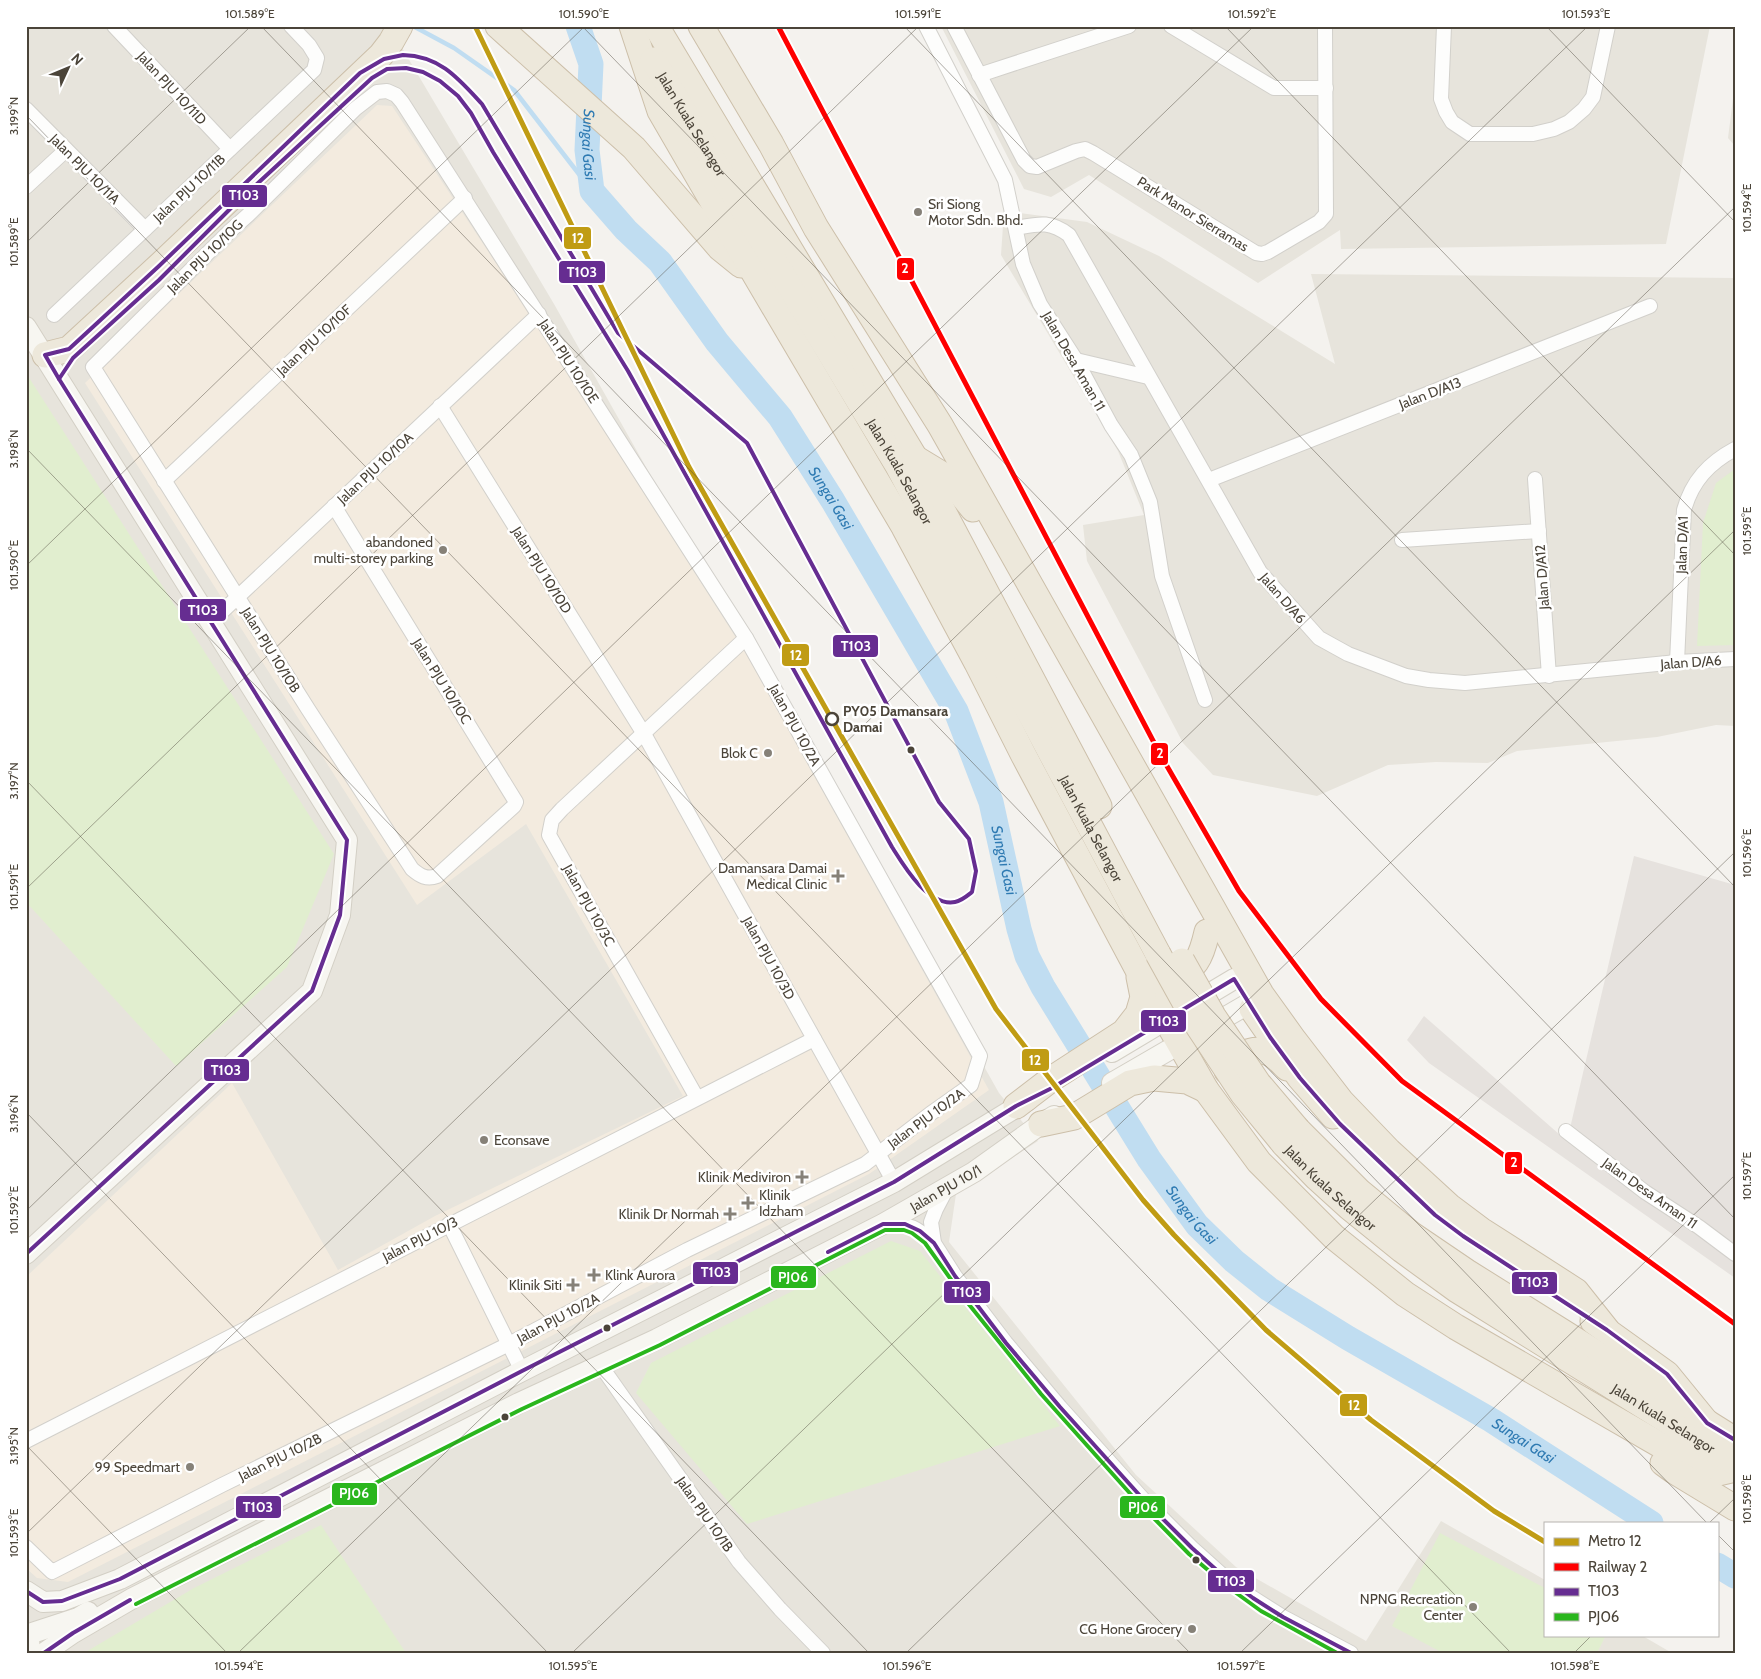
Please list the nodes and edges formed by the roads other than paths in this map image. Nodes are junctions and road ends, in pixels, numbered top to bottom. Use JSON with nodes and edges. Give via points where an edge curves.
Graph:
{"nodes":[{"id":1,"x":114,"y":26,"type":"edge"},
{"id":2,"x":291,"y":26,"type":"edge"},
{"id":3,"x":498,"y":26,"type":"edge"},
{"id":4,"x":632,"y":26,"type":"edge"},
{"id":5,"x":656,"y":26,"type":"edge"},
{"id":6,"x":701,"y":26,"type":"edge"},
{"id":7,"x":926,"y":26,"type":"edge"},
{"id":8,"x":954,"y":26,"type":"edge"},
{"id":9,"x":1129,"y":26,"type":"edge"},
{"id":10,"x":1171,"y":26,"type":"edge"},
{"id":11,"x":1325,"y":26,"type":"edge"},
{"id":12,"x":1444,"y":26,"type":"edge"},
{"id":13,"x":1608,"y":26,"type":"edge"},
{"id":14,"x":399,"y":29,"type":"edge"},
{"id":15,"x":979,"y":76,"type":"junction"},
{"id":16,"x":1326,"y":88,"type":"junction"},
{"id":17,"x":387,"y":91,"type":"joint"},
{"id":18,"x":26,"y":109,"type":"edge"},
{"id":19,"x":230,"y":149,"type":"junction"},
{"id":20,"x":66,"y":150,"type":"junction"},
{"id":21,"x":26,"y":187,"type":"edge"},
{"id":22,"x":465,"y":198,"type":"junction"},
{"id":23,"x":1016,"y":228,"type":"junction"},
{"id":24,"x":145,"y":229,"type":"junction"},
{"id":25,"x":757,"y":278,"type":"junction"},
{"id":26,"x":1650,"y":306,"type":"dead end"},
{"id":27,"x":539,"y":314,"type":"junction"},
{"id":28,"x":54,"y":315,"type":"dead end"},
{"id":29,"x":26,"y":326,"type":"edge"},
{"id":30,"x":45,"y":355,"type":"junction"},
{"id":31,"x":1076,"y":360,"type":"junction"},
{"id":32,"x":93,"y":367,"type":"joint"},
{"id":33,"x":1148,"y":377,"type":"junction"},
{"id":34,"x":440,"y":406,"type":"junction"},
{"id":35,"x":1735,"y":449,"type":"edge"},
{"id":36,"x":915,"y":458,"type":"junction"},
{"id":37,"x":1535,"y":479,"type":"dead end"},
{"id":38,"x":1209,"y":480,"type":"junction"},
{"id":39,"x":164,"y":481,"type":"junction"},
{"id":40,"x":334,"y":506,"type":"junction"},
{"id":41,"x":1539,"y":531,"type":"junction"},
{"id":42,"x":1402,"y":540,"type":"dead end"},
{"id":43,"x":237,"y":597,"type":"junction"},
{"id":44,"x":211,"y":622,"type":"junction"},
{"id":45,"x":746,"y":638,"type":"junction"},
{"id":46,"x":1735,"y":659,"type":"edge"},
{"id":47,"x":1677,"y":662,"type":"junction"},
{"id":48,"x":1549,"y":676,"type":"junction"},
{"id":49,"x":1205,"y":700,"type":"dead end"},
{"id":50,"x":644,"y":734,"type":"junction"},
{"id":51,"x":470,"y":846,"type":"joint"},
{"id":52,"x":1207,"y":932,"type":"junction"},
{"id":53,"x":1166,"y":950,"type":"junction"},
{"id":54,"x":1138,"y":972,"type":"junction"},
{"id":55,"x":1234,"y":979,"type":"junction"},
{"id":56,"x":1248,"y":1004,"type":"junction"},
{"id":57,"x":1166,"y":1020,"type":"junction"},
{"id":58,"x":1127,"y":1037,"type":"junction"},
{"id":59,"x":814,"y":1039,"type":"junction"},
{"id":60,"x":1179,"y":1043,"type":"junction"},
{"id":61,"x":1149,"y":1071,"type":"junction"},
{"id":62,"x":1300,"y":1078,"type":"junction"},
{"id":63,"x":1206,"y":1090,"type":"junction"},
{"id":64,"x":697,"y":1098,"type":"junction"},
{"id":65,"x":1016,"y":1106,"type":"junction"},
{"id":66,"x":1221,"y":1111,"type":"junction"},
{"id":67,"x":1037,"y":1127,"type":"junction"},
{"id":68,"x":1566,"y":1131,"type":"dead end"},
{"id":69,"x":1291,"y":1137,"type":"junction"},
{"id":70,"x":878,"y":1152,"type":"junction"},
{"id":71,"x":894,"y":1182,"type":"junction"},
{"id":72,"x":947,"y":1188,"type":"junction"},
{"id":73,"x":449,"y":1224,"type":"junction"},
{"id":74,"x":883,"y":1224,"type":"junction"},
{"id":75,"x":934,"y":1243,"type":"junction"},
{"id":76,"x":26,"y":1254,"type":"edge"},
{"id":77,"x":1735,"y":1254,"type":"edge"},
{"id":78,"x":1607,"y":1330,"type":"junction"},
{"id":79,"x":509,"y":1344,"type":"junction"},
{"id":80,"x":601,"y":1366,"type":"junction"},
{"id":81,"x":522,"y":1371,"type":"junction"},
{"id":82,"x":1588,"y":1404,"type":"junction"},
{"id":83,"x":1708,"y":1423,"type":"junction"},
{"id":84,"x":1735,"y":1440,"type":"edge"},
{"id":85,"x":26,"y":1441,"type":"edge"},
{"id":86,"x":1735,"y":1463,"type":"edge"},
{"id":87,"x":1735,"y":1469,"type":"edge"},
{"id":88,"x":1735,"y":1508,"type":"edge"},
{"id":89,"x":26,"y":1547,"type":"edge"},
{"id":90,"x":26,"y":1591,"type":"edge"},
{"id":91,"x":133,"y":1598,"type":"junction"},
{"id":92,"x":26,"y":1634,"type":"edge"},
{"id":93,"x":30,"y":1653,"type":"edge"},
{"id":94,"x":44,"y":1653,"type":"edge"},
{"id":95,"x":823,"y":1653,"type":"edge"},
{"id":96,"x":1351,"y":1653,"type":"edge"}],
"edges":[{"from":1,"to":19,"type":"street","name":"Jalan PJU 10/11D"},
{"from":2,"to":19,"type":"street","name":"Jalan PJU 10/11B","via":[[317,58],[314,70]]},
{"from":3,"to":25,"type":"highway","via":[[634,148],[720,248]]},
{"from":4,"to":25,"type":"highway","via":[[660,111]]},
{"from":4,"to":53,"type":"highway","name":"Jalan Kuala Selangor","via":[[898,466]]},
{"from":5,"to":36,"type":"highway","name":"Jalan Kuala Selangor"},
{"from":6,"to":78,"type":"highway","via":[[816,228],[940,425],[1266,1002],[1341,1101],[1388,1152],[1481,1230],[1576,1292]]},
{"from":7,"to":23,"type":"street","name":"Jalan Desa Aman 11","via":[[1005,180]]},
{"from":8,"to":15,"type":"street","name":"Park Manor Sierramas"},
{"from":9,"to":15,"type":"street"},
{"from":10,"to":16,"type":"street","via":[[1274,88]]},
{"from":11,"to":16,"type":"street","name":"Park Manor Sierramas"},
{"from":12,"to":13,"type":"street","via":[[1441,99],[1452,122],[1470,134],[1533,134],[1568,122],[1593,97]]},
{"from":14,"to":30,"type":"highway","via":[[380,55],[70,349]]},
{"from":15,"to":16,"type":"street","name":"Park Manor Sierramas","via":[[1030,166],[1037,167],[1076,151],[1093,153],[1262,254],[1320,222],[1326,214]]},
{"from":17,"to":22,"type":"street","name":"Jalan PJU 10/10E","via":[[402,102]]},
{"from":17,"to":32,"type":"street","name":"Jalan PJU 10/10G","via":[[376,92],[355,110]]},
{"from":18,"to":20,"type":"street","name":"Jalan PJU 10/11A"},
{"from":19,"to":24,"type":"street","name":"Jalan PJU 10/11B"},
{"from":20,"to":21,"type":"street"},
{"from":20,"to":24,"type":"street","name":"Jalan PJU 10/11A"},
{"from":22,"to":27,"type":"street","name":"Jalan PJU 10/10E"},
{"from":22,"to":39,"type":"street","name":"Jalan PJU 10/10F"},
{"from":23,"to":31,"type":"street","name":"Jalan Desa Aman 11","via":[[1022,264],[1040,304]]},
{"from":23,"to":33,"type":"street","name":"Jalan D/A6","via":[[1050,224],[1069,235]]},
{"from":24,"to":28,"type":"street","name":"Jalan PJU 10/11B"},
{"from":25,"to":54,"type":"highway","via":[[904,527]]},
{"from":26,"to":38,"type":"street","name":"Jalan D/A13"},
{"from":27,"to":34,"type":"street","name":"Jalan PJU 10/10A"},
{"from":27,"to":45,"type":"street","name":"Jalan PJU 10/10E"},
{"from":29,"to":30,"type":"street"},
{"from":30,"to":44,"type":"street"},
{"from":31,"to":33,"type":"street"},
{"from":31,"to":49,"type":"street","name":"Jalan Desa Aman 11","via":[[1131,455],[1150,502],[1162,576]]},
{"from":32,"to":39,"type":"street","name":"Jalan PJU 10/10B"},
{"from":33,"to":38,"type":"street","name":"Jalan D/A6"},
{"from":34,"to":40,"type":"street","name":"Jalan PJU 10/10A"},
{"from":34,"to":50,"type":"street","name":"Jalan PJU 10/10D"},
{"from":35,"to":47,"type":"street","name":"Jalan D/A1","via":[[1701,475],[1684,510]]},
{"from":36,"to":52,"type":"highway","via":[[948,478],[982,521]]},
{"from":36,"to":53,"type":"highway","name":"Jalan Kuala Selangor"},
{"from":37,"to":41,"type":"street","name":"Jalan D/A12"},
{"from":38,"to":48,"type":"street","name":"Jalan D/A6","via":[[1260,572],[1319,638],[1348,654],[1387,669],[1429,680],[1465,683]]},
{"from":39,"to":43,"type":"street","name":"Jalan PJU 10/10B"},
{"from":40,"to":43,"type":"street","name":"Jalan PJU 10/10A"},
{"from":40,"to":51,"type":"street","name":"Jalan PJU 10/10C","via":[[515,798],[514,806]]},
{"from":41,"to":42,"type":"street"},
{"from":41,"to":48,"type":"street","name":"Jalan D/A12"},
{"from":43,"to":44,"type":"street","name":"Jalan PJU 10/10A"},
{"from":43,"to":51,"type":"street","name":"Jalan PJU 10/10B","via":[[412,869],[419,875],[437,876]]},
{"from":44,"to":76,"type":"street","via":[[347,840],[340,915],[312,991]]},
{"from":45,"to":50,"type":"street","name":"Jalan PJU 10/3C"},
{"from":45,"to":70,"type":"street","name":"Jalan PJU 10/2A","via":[[980,1056],[971,1086]]},
{"from":46,"to":47,"type":"street","name":"Jalan D/A6"},
{"from":47,"to":48,"type":"street","name":"Jalan D/A6"},
{"from":50,"to":59,"type":"street","name":"Jalan PJU 10/3D"},
{"from":50,"to":64,"type":"street","name":"Jalan PJU 10/3C","via":[[562,809],[552,820],[549,835]]},
{"from":52,"to":54,"type":"highway","via":[[1202,953],[1190,969],[1179,974]]},
{"from":52,"to":55,"type":"highway"},
{"from":53,"to":69,"type":"highway","name":"Jalan Kuala Selangor","bridge":true,"via":[[1203,1033],[1243,1094]]},
{"from":54,"to":57,"type":"highway"},
{"from":54,"to":58,"type":"highway","via":[[1143,997]]},
{"from":55,"to":56,"type":"highway"},
{"from":55,"to":57,"type":"street"},
{"from":56,"to":60,"type":"street"},
{"from":56,"to":62,"type":"highway"},
{"from":57,"to":58,"type":"street"},
{"from":57,"to":60,"type":"highway"},
{"from":58,"to":65,"type":"highway"},
{"from":59,"to":64,"type":"street","name":"Jalan PJU 10/3"},
{"from":59,"to":70,"type":"street","name":"Jalan PJU 10/3D"},
{"from":60,"to":61,"type":"street"},
{"from":60,"to":63,"type":"highway"},
{"from":61,"to":63,"type":"highway"},
{"from":61,"to":67,"type":"highway","via":[[1069,1114]]},
{"from":62,"to":66,"type":"highway","via":[[1270,1054],[1260,1050],[1242,1054],[1226,1073]]},
{"from":62,"to":78,"type":"highway","via":[[1340,1124],[1434,1215]]},
{"from":63,"to":66,"type":"highway"},
{"from":64,"to":73,"type":"street","name":"Jalan PJU 10/3"},
{"from":65,"to":67,"type":"street","via":[[1034,1106],[1040,1111]]},
{"from":65,"to":71,"type":"street"},
{"from":66,"to":82,"type":"highway","via":[[1259,1162],[1321,1226],[1365,1264],[1456,1327]]},
{"from":67,"to":72,"type":"street","name":"Jalan PJU 10/1"},
{"from":68,"to":77,"type":"street","name":"Jalan Desa Aman 11","via":[[1645,1192]]},
{"from":69,"to":83,"type":"highway","name":"Jalan Kuala Selangor","via":[[1411,1234]]},
{"from":69,"to":86,"type":"highway","name":"Jalan Kuala Selangor","via":[[1317,1178],[1402,1250],[1449,1284]]},
{"from":70,"to":71,"type":"street","name":"Jalan PJU 10/3D"},
{"from":70,"to":79,"type":"street","name":"Jalan PJU 10/2A","via":[[865,1164],[687,1250]]},
{"from":71,"to":81,"type":"street"},
{"from":72,"to":74,"type":"street","name":"Jalan PJU 10/1"},
{"from":72,"to":75,"type":"street","via":[[931,1222]]},
{"from":73,"to":79,"type":"street"},
{"from":73,"to":85,"type":"street","name":"Jalan PJU 10/3"},
{"from":74,"to":75,"type":"street","via":[[905,1224]]},
{"from":74,"to":80,"type":"street","name":"Jalan PJU 10/1"},
{"from":75,"to":96,"type":"street","via":[[955,1276],[1048,1393],[1143,1499],[1192,1548],[1221,1574],[1282,1618]]},
{"from":78,"to":83,"type":"highway","via":[[1668,1374]]},
{"from":79,"to":81,"type":"street"},
{"from":79,"to":89,"type":"street","name":"Jalan PJU 10/2B","via":[[52,1572]]},
{"from":80,"to":91,"type":"street","name":"Jalan PJU 10/1","via":[[519,1403]]},
{"from":80,"to":95,"type":"street","name":"Jalan PJU 10/1B","via":[[739,1562]]},
{"from":81,"to":90,"type":"street","via":[[120,1579],[62,1601],[43,1602]]},
{"from":82,"to":87,"type":"highway","via":[[1695,1465],[1718,1473]]},
{"from":82,"to":88,"type":"highway","via":[[1674,1471]]},
{"from":83,"to":84,"type":"highway","name":"Jalan Kuala Selangor"},
{"from":91,"to":92,"type":"street","via":[[102,1604],[78,1618]]},
{"from":91,"to":94,"type":"street","name":"Jalan PJU 10/1"},
{"from":92,"to":93,"type":"street"}]}
